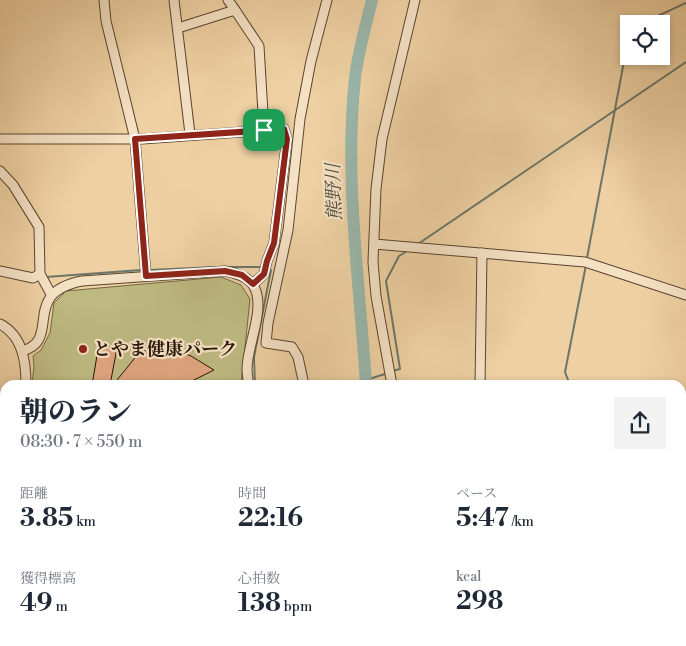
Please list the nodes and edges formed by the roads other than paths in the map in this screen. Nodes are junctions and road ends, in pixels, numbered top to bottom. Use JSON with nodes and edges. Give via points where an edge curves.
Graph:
{"nodes":[{"id":1,"x":104,"y":0,"type":"edge"},
{"id":2,"x":174,"y":0,"type":"edge"},
{"id":3,"x":228,"y":0,"type":"edge"},
{"id":4,"x":328,"y":0,"type":"edge"},
{"id":5,"x":415,"y":0,"type":"edge"},
{"id":6,"x":235,"y":10,"type":"junction"},
{"id":7,"x":178,"y":28,"type":"junction"},
{"id":8,"x":264,"y":130,"type":"junction"},
{"id":9,"x":190,"y":134,"type":"junction"},
{"id":10,"x":0,"y":139,"type":"edge"},
{"id":11,"x":135,"y":139,"type":"junction"},
{"id":12,"x":0,"y":171,"type":"edge"},
{"id":13,"x":374,"y":244,"type":"junction"},
{"id":14,"x":482,"y":253,"type":"junction"},
{"id":15,"x":0,"y":271,"type":"edge"},
{"id":16,"x":40,"y":274,"type":"junction"},
{"id":17,"x":146,"y":276,"type":"junction"},
{"id":18,"x":253,"y":284,"type":"junction"},
{"id":19,"x":51,"y":294,"type":"junction"},
{"id":20,"x":686,"y":295,"type":"edge"},
{"id":21,"x":0,"y":324,"type":"edge"},
{"id":22,"x":22,"y":351,"type":"junction"},
{"id":23,"x":26,"y":380,"type":"edge"},
{"id":24,"x":248,"y":380,"type":"edge"},
{"id":25,"x":303,"y":380,"type":"edge"},
{"id":26,"x":391,"y":380,"type":"edge"},
{"id":27,"x":480,"y":380,"type":"edge"}],
"edges":[{"from":1,"to":11,"type":"street","via":[[106,21]]},
{"from":2,"to":7,"type":"street"},
{"from":3,"to":6,"type":"street"},
{"from":4,"to":25,"type":"street","via":[[311,61],[300,119],[288,230],[266,343],[292,347],[298,357]]},
{"from":5,"to":13,"type":"street","via":[[382,139]]},
{"from":6,"to":7,"type":"street"},
{"from":6,"to":8,"type":"street","via":[[259,46]]},
{"from":7,"to":9,"type":"street"},
{"from":8,"to":9,"type":"street"},
{"from":8,"to":18,"type":"street","via":[[284,129],[287,139],[274,243],[264,274]]},
{"from":9,"to":11,"type":"street"},
{"from":10,"to":11,"type":"street"},
{"from":11,"to":17,"type":"street"},
{"from":12,"to":16,"type":"street","via":[[13,185],[39,227]]},
{"from":13,"to":14,"type":"street"},
{"from":13,"to":26,"type":"street","via":[[376,296]]},
{"from":14,"to":20,"type":"street","via":[[585,262]]},
{"from":14,"to":27,"type":"street"},
{"from":15,"to":16,"type":"street","via":[[33,278]]},
{"from":16,"to":19,"type":"street"},
{"from":17,"to":18,"type":"street","via":[[225,271],[242,275]]},
{"from":17,"to":19,"type":"street","via":[[82,281],[61,286]]},
{"from":18,"to":24,"type":"street","via":[[258,307],[247,368]]},
{"from":19,"to":22,"type":"street","via":[[40,338],[32,347]]},
{"from":21,"to":22,"type":"street","via":[[16,338]]},
{"from":22,"to":23,"type":"street"}]}
